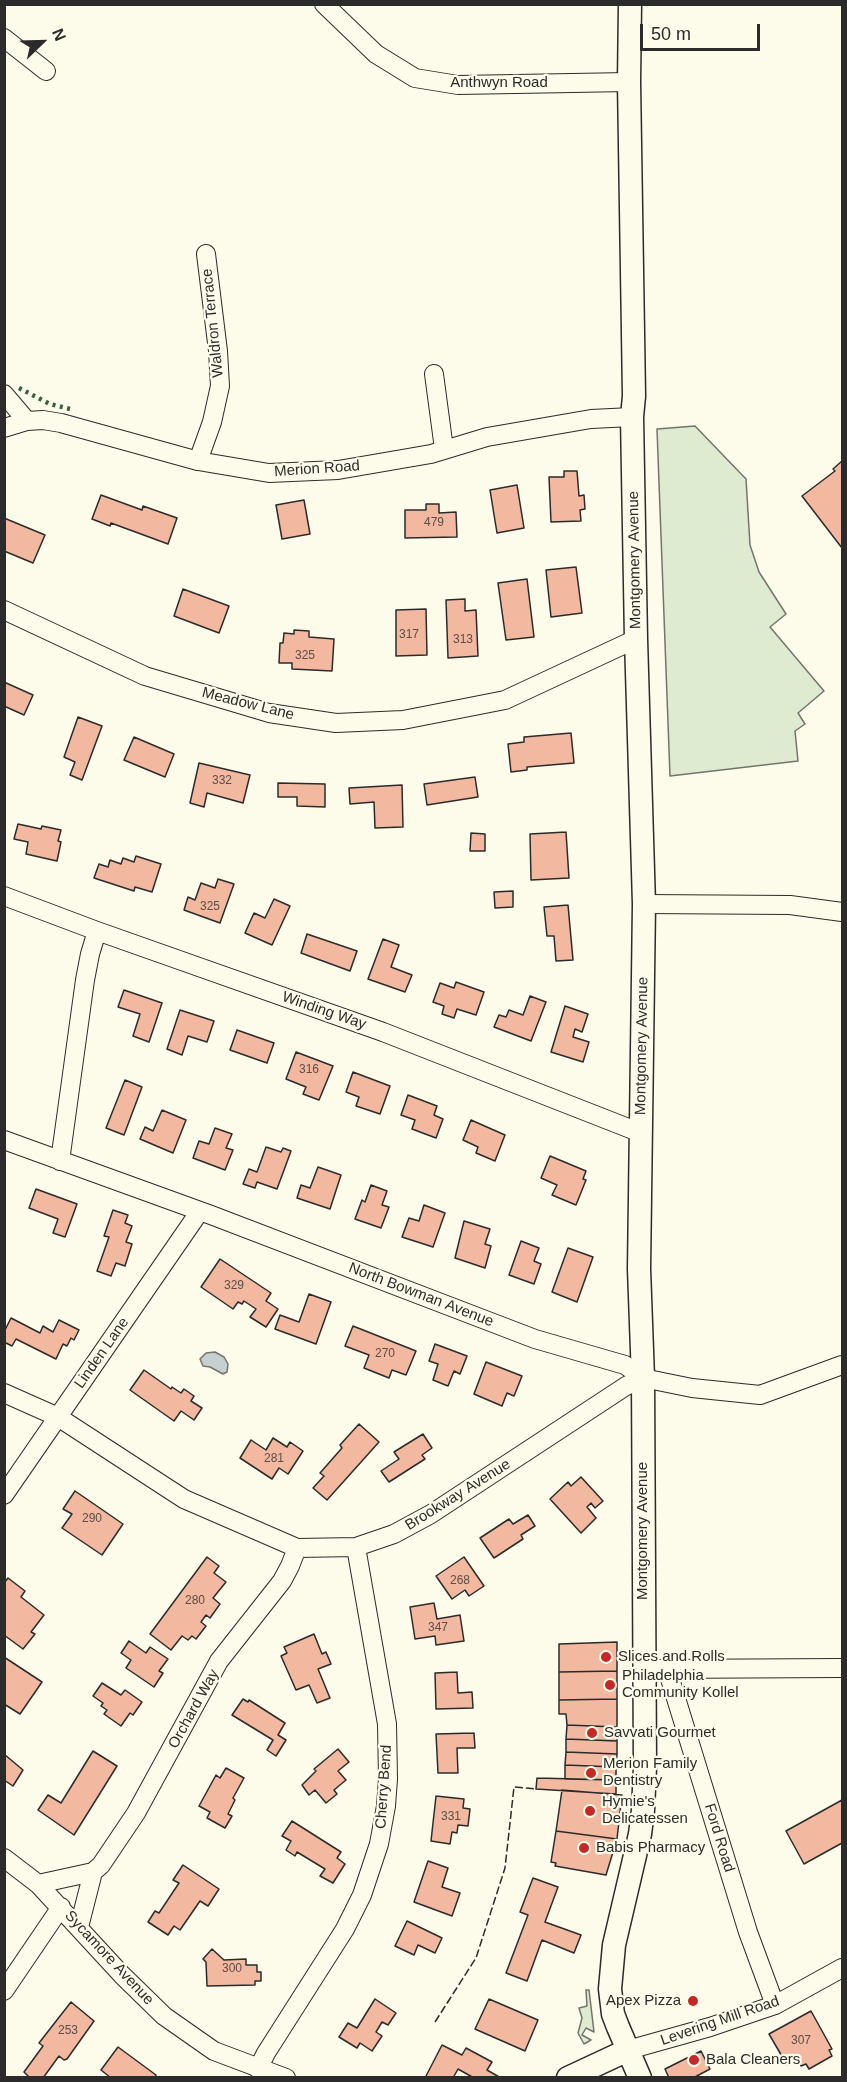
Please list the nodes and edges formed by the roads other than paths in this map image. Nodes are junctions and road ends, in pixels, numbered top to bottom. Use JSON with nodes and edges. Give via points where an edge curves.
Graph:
{"nodes":[{"id":1,"x":324,"y":4,"type":"edge"},
{"id":2,"x":630,"y":4,"type":"edge"},
{"id":3,"x":4,"y":38,"type":"edge"},
{"id":4,"x":46,"y":71,"type":"dead end"},
{"id":5,"x":629,"y":82,"type":"junction"},
{"id":6,"x":206,"y":254,"type":"dead end"},
{"id":7,"x":434,"y":374,"type":"dead end"},
{"id":8,"x":4,"y":394,"type":"edge"},
{"id":9,"x":632,"y":417,"type":"junction"},
{"id":10,"x":27,"y":421,"type":"junction"},
{"id":11,"x":4,"y":428,"type":"edge"},
{"id":12,"x":444,"y":449,"type":"junction"},
{"id":13,"x":198,"y":460,"type":"junction"},
{"id":14,"x":4,"y":609,"type":"edge"},
{"id":15,"x":636,"y":639,"type":"junction"},
{"id":16,"x":4,"y":896,"type":"edge"},
{"id":17,"x":644,"y":904,"type":"junction"},
{"id":18,"x":843,"y":912,"type":"edge"},
{"id":19,"x":97,"y":932,"type":"junction"},
{"id":20,"x":641,"y":1133,"type":"junction"},
{"id":21,"x":4,"y":1140,"type":"edge"},
{"id":22,"x":60,"y":1161,"type":"junction"},
{"id":23,"x":200,"y":1211,"type":"junction"},
{"id":24,"x":843,"y":1365,"type":"edge"},
{"id":25,"x":643,"y":1378,"type":"junction"},
{"id":26,"x":4,"y":1393,"type":"edge"},
{"id":27,"x":58,"y":1416,"type":"junction"},
{"id":28,"x":4,"y":1496,"type":"edge"},
{"id":29,"x":356,"y":1547,"type":"junction"},
{"id":30,"x":297,"y":1548,"type":"junction"},
{"id":31,"x":843,"y":1668,"type":"edge"},
{"id":32,"x":656,"y":1669,"type":"junction"},
{"id":33,"x":4,"y":1858,"type":"edge"},
{"id":34,"x":93,"y":1872,"type":"junction"},
{"id":35,"x":38,"y":1884,"type":"junction"},
{"id":36,"x":62,"y":1907,"type":"junction"},
{"id":37,"x":79,"y":1927,"type":"junction"},
{"id":38,"x":843,"y":1968,"type":"edge"},
{"id":39,"x":4,"y":1991,"type":"edge"},
{"id":40,"x":775,"y":2005,"type":"junction"},
{"id":41,"x":628,"y":2050,"type":"junction"},
{"id":42,"x":258,"y":2069,"type":"junction"},
{"id":43,"x":286,"y":2078,"type":"edge"},
{"id":44,"x":567,"y":2078,"type":"edge"},
{"id":45,"x":640,"y":2078,"type":"edge"}],
"edges":[{"from":1,"to":5,"type":"street","name":"Anthwyn Road","via":[[376,54],[415,78],[458,85]]},
{"from":2,"to":5,"type":"main road","name":"Montgomery Avenue"},
{"from":3,"to":4,"type":"street"},
{"from":5,"to":9,"type":"main road","name":"Montgomery Avenue"},
{"from":6,"to":13,"type":"street","name":"Waldron Terrace","via":[[220,386]]},
{"from":7,"to":12,"type":"street"},
{"from":8,"to":10,"type":"street"},
{"from":9,"to":12,"type":"street","name":"Merion Road","via":[[591,419],[487,437]]},
{"from":9,"to":15,"type":"main road","name":"Montgomery Avenue"},
{"from":10,"to":11,"type":"street","name":"Merion Road"},
{"from":10,"to":13,"type":"street","name":"Merion Road","via":[[61,423]]},
{"from":12,"to":13,"type":"street","name":"Merion Road","via":[[338,471],[269,473]]},
{"from":14,"to":15,"type":"street","name":"Meadow Lane","via":[[146,676],[269,713],[336,723],[403,720],[505,700]]},
{"from":15,"to":17,"type":"main road","name":"Montgomery Avenue"},
{"from":16,"to":19,"type":"street","name":"Winding Way"},
{"from":17,"to":18,"type":"street","via":[[790,905]]},
{"from":17,"to":20,"type":"main road","name":"Montgomery Avenue"},
{"from":19,"to":20,"type":"street","name":"Winding Way","via":[[383,1032]]},
{"from":19,"to":22,"type":"street","via":[[85,980]]},
{"from":20,"to":25,"type":"main road","name":"Montgomery Avenue","via":[[639,1269]]},
{"from":21,"to":22,"type":"street","name":"North Bowman Avenue"},
{"from":22,"to":23,"type":"street","name":"North Bowman Avenue"},
{"from":23,"to":25,"type":"street","name":"North Bowman Avenue","via":[[535,1339],[626,1365]]},
{"from":23,"to":27,"type":"street","name":"Linden Lane"},
{"from":24,"to":25,"type":"street","name":"North Bowman Avenue","via":[[760,1395]]},
{"from":25,"to":29,"type":"street","name":"Brookway Avenue","via":[[431,1514],[394,1534]]},
{"from":25,"to":32,"type":"main road","name":"Montgomery Avenue"},
{"from":26,"to":27,"type":"street","name":"Brookway Avenue"},
{"from":27,"to":28,"type":"street","name":"Linden Lane"},
{"from":27,"to":30,"type":"street","name":"Brookway Avenue","via":[[184,1499]]},
{"from":29,"to":30,"type":"street","name":"Brookway Avenue"},
{"from":29,"to":42,"type":"street","name":"Cherry Bend","via":[[387,1724],[387,1797],[380,1844],[345,1929]]},
{"from":30,"to":34,"type":"street","name":"Orchard Way","via":[[282,1581],[219,1661],[136,1813]]},
{"from":31,"to":32,"type":"street"},
{"from":32,"to":40,"type":"street","name":"Ford Road"},
{"from":32,"to":41,"type":"main road","name":"Montgomery Avenue","via":[[643,1810],[610,1979],[613,2014]]},
{"from":33,"to":35,"type":"street","name":"Sycamore Avenue"},
{"from":34,"to":35,"type":"street"},
{"from":34,"to":37,"type":"street","name":"Orchard Way"},
{"from":35,"to":36,"type":"street","name":"Sycamore Avenue"},
{"from":36,"to":37,"type":"street","name":"Sycamore Avenue"},
{"from":36,"to":39,"type":"street"},
{"from":37,"to":42,"type":"street","name":"Sycamore Avenue","via":[[164,2016],[214,2051]]},
{"from":38,"to":40,"type":"street","name":"Levering Mill Road"},
{"from":40,"to":41,"type":"street","name":"Levering Mill Road"},
{"from":41,"to":44,"type":"main road"},
{"from":41,"to":45,"type":"main road","name":"Montgomery Avenue"},
{"from":42,"to":43,"type":"street","name":"Sycamore Avenue"}]}
